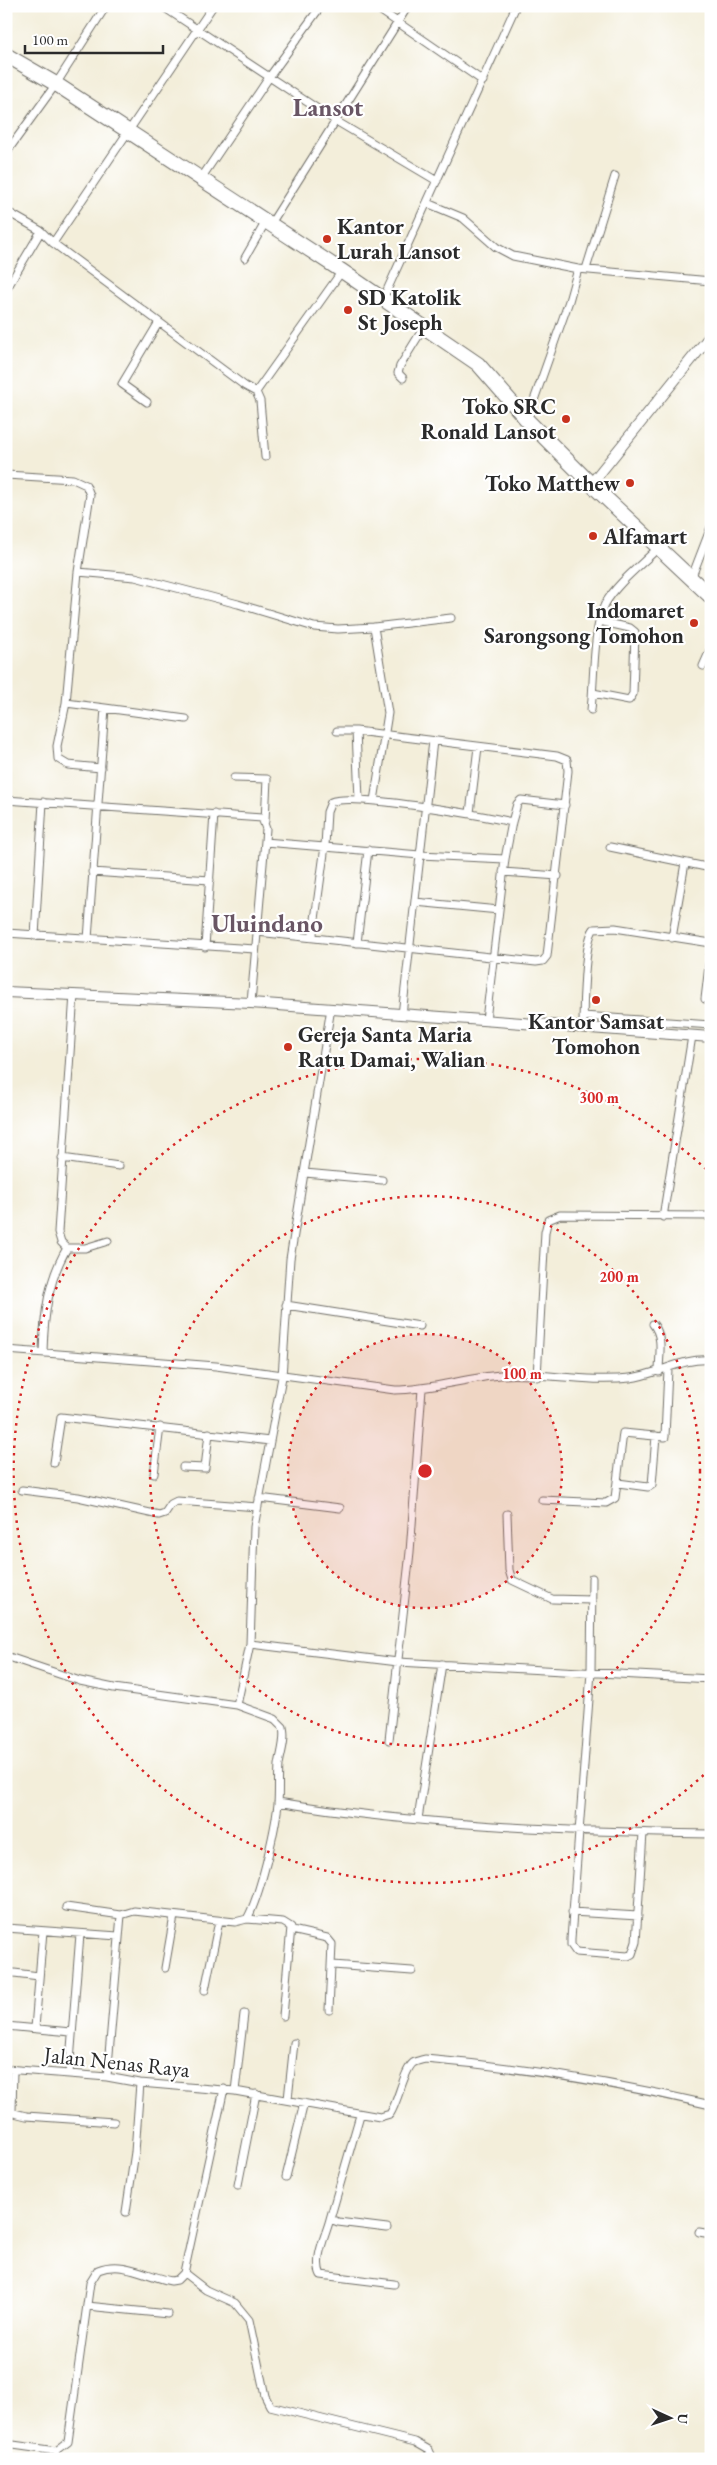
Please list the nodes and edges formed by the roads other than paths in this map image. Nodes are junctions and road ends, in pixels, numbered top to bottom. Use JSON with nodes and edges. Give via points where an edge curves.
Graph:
{"nodes":[{"id":1,"x":106,"y":6,"type":"edge"},
{"id":2,"x":162,"y":6,"type":"edge"},
{"id":3,"x":213,"y":6,"type":"edge"},
{"id":4,"x":321,"y":6,"type":"edge"},
{"id":5,"x":374,"y":6,"type":"edge"},
{"id":6,"x":408,"y":6,"type":"edge"},
{"id":7,"x":516,"y":6,"type":"edge"},
{"id":8,"x":397,"y":22,"type":"junction"},
{"id":9,"x":196,"y":28,"type":"junction"},
{"id":10,"x":6,"y":56,"type":"edge"},
{"id":11,"x":270,"y":76,"type":"junction"},
{"id":12,"x":483,"y":81,"type":"junction"},
{"id":13,"x":56,"y":84,"type":"junction"},
{"id":14,"x":336,"y":121,"type":"junction"},
{"id":15,"x":128,"y":131,"type":"junction"},
{"id":16,"x":6,"y":153,"type":"edge"},
{"id":17,"x":615,"y":176,"type":"dead end"},
{"id":18,"x":200,"y":180,"type":"junction"},
{"id":19,"x":437,"y":181,"type":"junction"},
{"id":20,"x":427,"y":203,"type":"junction"},
{"id":21,"x":6,"y":211,"type":"edge"},
{"id":22,"x":267,"y":224,"type":"junction"},
{"id":23,"x":41,"y":232,"type":"junction"},
{"id":24,"x":53,"y":243,"type":"junction"},
{"id":25,"x":246,"y":258,"type":"dead end"},
{"id":26,"x":582,"y":269,"type":"junction"},
{"id":27,"x":342,"y":270,"type":"junction"},
{"id":28,"x":711,"y":281,"type":"edge"},
{"id":29,"x":6,"y":290,"type":"edge"},
{"id":30,"x":383,"y":300,"type":"junction"},
{"id":31,"x":159,"y":322,"type":"junction"},
{"id":32,"x":424,"y":327,"type":"junction"},
{"id":33,"x":711,"y":335,"type":"edge"},
{"id":34,"x":403,"y":378,"type":"dead end"},
{"id":35,"x":256,"y":392,"type":"junction"},
{"id":36,"x":147,"y":402,"type":"dead end"},
{"id":37,"x":527,"y":420,"type":"junction"},
{"id":38,"x":265,"y":457,"type":"dead end"},
{"id":39,"x":6,"y":476,"type":"edge"},
{"id":40,"x":591,"y":484,"type":"junction"},
{"id":41,"x":711,"y":527,"type":"edge"},
{"id":42,"x":658,"y":548,"type":"junction"},
{"id":43,"x":78,"y":572,"type":"junction"},
{"id":44,"x":691,"y":580,"type":"junction"},
{"id":45,"x":711,"y":596,"type":"edge"},
{"id":46,"x":451,"y":618,"type":"dead end"},
{"id":47,"x":599,"y":621,"type":"junction"},
{"id":48,"x":374,"y":627,"type":"junction"},
{"id":49,"x":711,"y":648,"type":"edge"},
{"id":50,"x":703,"y":666,"type":"dead end"},
{"id":51,"x":593,"y":693,"type":"junction"},
{"id":52,"x":66,"y":703,"type":"junction"},
{"id":53,"x":105,"y":708,"type":"junction"},
{"id":54,"x":591,"y":710,"type":"dead end"},
{"id":55,"x":186,"y":719,"type":"dead end"},
{"id":56,"x":356,"y":731,"type":"junction"},
{"id":57,"x":336,"y":732,"type":"dead end"},
{"id":58,"x":384,"y":732,"type":"junction"},
{"id":59,"x":433,"y":741,"type":"junction"},
{"id":60,"x":478,"y":747,"type":"junction"},
{"id":61,"x":101,"y":768,"type":"junction"},
{"id":62,"x":234,"y":778,"type":"dead end"},
{"id":63,"x":360,"y":799,"type":"junction"},
{"id":64,"x":6,"y":800,"type":"edge"},
{"id":65,"x":374,"y":801,"type":"junction"},
{"id":66,"x":43,"y":802,"type":"junction"},
{"id":67,"x":98,"y":805,"type":"junction"},
{"id":68,"x":565,"y":805,"type":"junction"},
{"id":69,"x":424,"y":808,"type":"junction"},
{"id":70,"x":470,"y":813,"type":"junction"},
{"id":71,"x":214,"y":814,"type":"junction"},
{"id":72,"x":264,"y":821,"type":"junction"},
{"id":73,"x":512,"y":822,"type":"junction"},
{"id":74,"x":264,"y":842,"type":"junction"},
{"id":75,"x":325,"y":846,"type":"junction"},
{"id":76,"x":610,"y":847,"type":"dead end"},
{"id":77,"x":368,"y":850,"type":"junction"},
{"id":78,"x":420,"y":855,"type":"junction"},
{"id":79,"x":505,"y":859,"type":"junction"},
{"id":80,"x":685,"y":863,"type":"junction"},
{"id":81,"x":711,"y":868,"type":"edge"},
{"id":82,"x":92,"y":872,"type":"junction"},
{"id":83,"x":504,"y":872,"type":"junction"},
{"id":84,"x":558,"y":876,"type":"junction"},
{"id":85,"x":210,"y":880,"type":"junction"},
{"id":86,"x":414,"y":902,"type":"junction"},
{"id":87,"x":498,"y":910,"type":"junction"},
{"id":88,"x":257,"y":932,"type":"junction"},
{"id":89,"x":6,"y":933,"type":"edge"},
{"id":90,"x":35,"y":936,"type":"junction"},
{"id":91,"x":314,"y":938,"type":"junction"},
{"id":92,"x":672,"y":938,"type":"junction"},
{"id":93,"x":88,"y":939,"type":"junction"},
{"id":94,"x":357,"y":943,"type":"junction"},
{"id":95,"x":711,"y":943,"type":"edge"},
{"id":96,"x":205,"y":947,"type":"junction"},
{"id":97,"x":255,"y":949,"type":"junction"},
{"id":98,"x":410,"y":949,"type":"junction"},
{"id":99,"x":711,"y":949,"type":"edge"},
{"id":100,"x":493,"y":957,"type":"junction"},
{"id":101,"x":6,"y":992,"type":"edge"},
{"id":102,"x":74,"y":994,"type":"junction"},
{"id":103,"x":705,"y":999,"type":"dead end"},
{"id":104,"x":251,"y":1003,"type":"junction"},
{"id":105,"x":331,"y":1008,"type":"junction"},
{"id":106,"x":402,"y":1015,"type":"junction"},
{"id":107,"x":583,"y":1016,"type":"junction"},
{"id":108,"x":486,"y":1020,"type":"junction"},
{"id":109,"x":711,"y":1025,"type":"edge"},
{"id":110,"x":583,"y":1028,"type":"junction"},
{"id":111,"x":692,"y":1036,"type":"junction"},
{"id":112,"x":711,"y":1038,"type":"edge"},
{"id":113,"x":62,"y":1158,"type":"junction"},
{"id":114,"x":119,"y":1166,"type":"dead end"},
{"id":115,"x":305,"y":1173,"type":"junction"},
{"id":116,"x":382,"y":1180,"type":"dead end"},
{"id":117,"x":711,"y":1216,"type":"edge"},
{"id":118,"x":663,"y":1217,"type":"junction"},
{"id":119,"x":108,"y":1241,"type":"dead end"},
{"id":120,"x":67,"y":1248,"type":"junction"},
{"id":121,"x":286,"y":1306,"type":"junction"},
{"id":122,"x":653,"y":1324,"type":"dead end"},
{"id":123,"x":420,"y":1326,"type":"dead end"},
{"id":124,"x":6,"y":1350,"type":"edge"},
{"id":125,"x":43,"y":1352,"type":"junction"},
{"id":126,"x":711,"y":1360,"type":"edge"},
{"id":127,"x":668,"y":1369,"type":"junction"},
{"id":128,"x":658,"y":1372,"type":"junction"},
{"id":129,"x":282,"y":1377,"type":"junction"},
{"id":130,"x":537,"y":1377,"type":"junction"},
{"id":131,"x":422,"y":1389,"type":"junction"},
{"id":132,"x":160,"y":1427,"type":"junction"},
{"id":133,"x":208,"y":1433,"type":"junction"},
{"id":134,"x":656,"y":1436,"type":"junction"},
{"id":135,"x":270,"y":1441,"type":"junction"},
{"id":136,"x":54,"y":1463,"type":"dead end"},
{"id":137,"x":183,"y":1466,"type":"dead end"},
{"id":138,"x":154,"y":1474,"type":"dead end"},
{"id":139,"x":618,"y":1484,"type":"junction"},
{"id":140,"x":22,"y":1490,"type":"dead end"},
{"id":141,"x":259,"y":1498,"type":"junction"},
{"id":142,"x":542,"y":1500,"type":"dead end"},
{"id":143,"x":258,"y":1507,"type":"junction"},
{"id":144,"x":340,"y":1508,"type":"dead end"},
{"id":145,"x":507,"y":1514,"type":"dead end"},
{"id":146,"x":592,"y":1578,"type":"dead end"},
{"id":147,"x":592,"y":1600,"type":"junction"},
{"id":148,"x":250,"y":1644,"type":"junction"},
{"id":149,"x":6,"y":1656,"type":"edge"},
{"id":150,"x":398,"y":1662,"type":"junction"},
{"id":151,"x":442,"y":1664,"type":"junction"},
{"id":152,"x":591,"y":1672,"type":"junction"},
{"id":153,"x":711,"y":1679,"type":"edge"},
{"id":154,"x":237,"y":1705,"type":"junction"},
{"id":155,"x":389,"y":1740,"type":"dead end"},
{"id":156,"x":278,"y":1802,"type":"junction"},
{"id":157,"x":418,"y":1819,"type":"junction"},
{"id":158,"x":578,"y":1831,"type":"junction"},
{"id":159,"x":643,"y":1833,"type":"junction"},
{"id":160,"x":711,"y":1834,"type":"edge"},
{"id":161,"x":66,"y":1906,"type":"dead end"},
{"id":162,"x":572,"y":1912,"type":"junction"},
{"id":163,"x":121,"y":1915,"type":"junction"},
{"id":164,"x":174,"y":1916,"type":"junction"},
{"id":165,"x":638,"y":1916,"type":"junction"},
{"id":166,"x":247,"y":1919,"type":"junction"},
{"id":167,"x":219,"y":1921,"type":"junction"},
{"id":168,"x":6,"y":1928,"type":"edge"},
{"id":169,"x":292,"y":1930,"type":"junction"},
{"id":170,"x":43,"y":1931,"type":"junction"},
{"id":171,"x":80,"y":1934,"type":"junction"},
{"id":172,"x":118,"y":1936,"type":"junction"},
{"id":173,"x":333,"y":1965,"type":"junction"},
{"id":174,"x":165,"y":1968,"type":"dead end"},
{"id":175,"x":412,"y":1970,"type":"dead end"},
{"id":176,"x":6,"y":1972,"type":"edge"},
{"id":177,"x":38,"y":1976,"type":"junction"},
{"id":178,"x":205,"y":1990,"type":"dead end"},
{"id":179,"x":329,"y":2010,"type":"dead end"},
{"id":180,"x":244,"y":2014,"type":"dead end"},
{"id":181,"x":283,"y":2016,"type":"dead end"},
{"id":182,"x":6,"y":2026,"type":"edge"},
{"id":183,"x":35,"y":2028,"type":"junction"},
{"id":184,"x":71,"y":2032,"type":"junction"},
{"id":185,"x":294,"y":2043,"type":"dead end"},
{"id":186,"x":10,"y":2069,"type":"edge"},
{"id":187,"x":69,"y":2074,"type":"junction"},
{"id":188,"x":107,"y":2077,"type":"junction"},
{"id":189,"x":140,"y":2083,"type":"junction"},
{"id":190,"x":224,"y":2089,"type":"junction"},
{"id":191,"x":235,"y":2090,"type":"junction"},
{"id":192,"x":256,"y":2094,"type":"junction"},
{"id":193,"x":288,"y":2099,"type":"junction"},
{"id":194,"x":304,"y":2103,"type":"junction"},
{"id":195,"x":711,"y":2105,"type":"edge"},
{"id":196,"x":9,"y":2111,"type":"edge"},
{"id":197,"x":360,"y":2115,"type":"junction"},
{"id":198,"x":114,"y":2122,"type":"dead end"},
{"id":199,"x":286,"y":2177,"type":"dead end"},
{"id":200,"x":238,"y":2185,"type":"dead end"},
{"id":201,"x":126,"y":2212,"type":"dead end"},
{"id":202,"x":330,"y":2219,"type":"junction"},
{"id":203,"x":387,"y":2228,"type":"dead end"},
{"id":204,"x":699,"y":2232,"type":"dead end"},
{"id":205,"x":711,"y":2234,"type":"edge"},
{"id":206,"x":184,"y":2273,"type":"junction"},
{"id":207,"x":394,"y":2284,"type":"dead end"},
{"id":208,"x":87,"y":2306,"type":"junction"},
{"id":209,"x":168,"y":2314,"type":"dead end"},
{"id":210,"x":6,"y":2444,"type":"edge"},
{"id":211,"x":433,"y":2459,"type":"edge"}],
"edges":[{"from":1,"to":13,"type":"street"},
{"from":2,"to":9,"type":"street"},
{"from":3,"to":9,"type":"street"},
{"from":4,"to":11,"type":"street"},
{"from":5,"to":8,"type":"street"},
{"from":6,"to":8,"type":"street"},
{"from":7,"to":12,"type":"street"},
{"from":8,"to":12,"type":"street"},
{"from":8,"to":14,"type":"street"},
{"from":9,"to":11,"type":"street"},
{"from":9,"to":15,"type":"street"},
{"from":10,"to":13,"type":"highway"},
{"from":11,"to":14,"type":"street"},
{"from":11,"to":18,"type":"street"},
{"from":12,"to":19,"type":"street"},
{"from":13,"to":15,"type":"highway"},
{"from":13,"to":16,"type":"street"},
{"from":14,"to":19,"type":"street"},
{"from":14,"to":22,"type":"street"},
{"from":15,"to":18,"type":"highway"},
{"from":15,"to":24,"type":"street"},
{"from":17,"to":26,"type":"street"},
{"from":18,"to":22,"type":"highway"},
{"from":19,"to":20,"type":"street"},
{"from":20,"to":26,"type":"street","via":[[463,218],[496,247],[513,256]]},
{"from":20,"to":30,"type":"street"},
{"from":21,"to":23,"type":"street"},
{"from":22,"to":25,"type":"street"},
{"from":22,"to":27,"type":"highway"},
{"from":23,"to":24,"type":"street"},
{"from":23,"to":29,"type":"street"},
{"from":24,"to":31,"type":"street"},
{"from":26,"to":28,"type":"street"},
{"from":26,"to":37,"type":"street"},
{"from":27,"to":30,"type":"highway"},
{"from":27,"to":35,"type":"street"},
{"from":30,"to":32,"type":"highway"},
{"from":31,"to":35,"type":"street"},
{"from":31,"to":36,"type":"street","via":[[122,384]]},
{"from":32,"to":34,"type":"street","via":[[400,366],[398,373]]},
{"from":32,"to":37,"type":"highway","via":[[478,364]]},
{"from":33,"to":40,"type":"street"},
{"from":35,"to":38,"type":"street","via":[[260,401]]},
{"from":37,"to":40,"type":"highway"},
{"from":39,"to":43,"type":"street","via":[[72,479],[86,486],[90,495]]},
{"from":40,"to":42,"type":"highway"},
{"from":41,"to":44,"type":"street"},
{"from":42,"to":44,"type":"highway"},
{"from":42,"to":47,"type":"street","via":[[610,596]]},
{"from":43,"to":48,"type":"street","via":[[134,577],[314,627]]},
{"from":43,"to":52,"type":"street"},
{"from":44,"to":45,"type":"highway"},
{"from":46,"to":48,"type":"street"},
{"from":47,"to":51,"type":"street"},
{"from":47,"to":51,"type":"street","via":[[635,632],[633,694],[629,700]]},
{"from":48,"to":58,"type":"street","via":[[388,713]]},
{"from":49,"to":50,"type":"street"},
{"from":51,"to":54,"type":"street"},
{"from":52,"to":53,"type":"street"},
{"from":52,"to":61,"type":"street","via":[[57,746],[58,760],[68,765]]},
{"from":53,"to":55,"type":"street"},
{"from":53,"to":61,"type":"street"},
{"from":56,"to":57,"type":"street"},
{"from":56,"to":58,"type":"street"},
{"from":56,"to":63,"type":"street"},
{"from":58,"to":59,"type":"street"},
{"from":58,"to":65,"type":"street"},
{"from":59,"to":60,"type":"street"},
{"from":59,"to":69,"type":"street"},
{"from":60,"to":68,"type":"street","via":[[564,757],[569,764]]},
{"from":60,"to":70,"type":"street"},
{"from":61,"to":67,"type":"street"},
{"from":62,"to":72,"type":"street","via":[[267,779]]},
{"from":63,"to":65,"type":"street"},
{"from":63,"to":75,"type":"street","via":[[340,798],[331,802],[327,812]]},
{"from":64,"to":66,"type":"street"},
{"from":65,"to":69,"type":"street"},
{"from":66,"to":67,"type":"street"},
{"from":66,"to":90,"type":"street"},
{"from":67,"to":71,"type":"street"},
{"from":67,"to":82,"type":"street"},
{"from":68,"to":73,"type":"street","via":[[521,800]]},
{"from":68,"to":84,"type":"street"},
{"from":69,"to":70,"type":"street"},
{"from":69,"to":78,"type":"street"},
{"from":70,"to":73,"type":"street"},
{"from":71,"to":72,"type":"street","via":[[257,816]]},
{"from":71,"to":85,"type":"street"},
{"from":72,"to":74,"type":"street"},
{"from":73,"to":79,"type":"street"},
{"from":74,"to":75,"type":"street"},
{"from":74,"to":88,"type":"street"},
{"from":75,"to":77,"type":"street"},
{"from":75,"to":91,"type":"street"},
{"from":76,"to":80,"type":"street"},
{"from":77,"to":78,"type":"street"},
{"from":77,"to":94,"type":"street"},
{"from":78,"to":79,"type":"street"},
{"from":78,"to":86,"type":"street"},
{"from":79,"to":83,"type":"street"},
{"from":80,"to":81,"type":"street"},
{"from":80,"to":92,"type":"street"},
{"from":82,"to":85,"type":"street"},
{"from":82,"to":93,"type":"street"},
{"from":83,"to":84,"type":"street"},
{"from":83,"to":87,"type":"street"},
{"from":84,"to":100,"type":"street","via":[[545,960],[536,962]]},
{"from":85,"to":96,"type":"street"},
{"from":86,"to":87,"type":"street"},
{"from":86,"to":98,"type":"street"},
{"from":87,"to":100,"type":"street"},
{"from":88,"to":91,"type":"street"},
{"from":88,"to":97,"type":"street"},
{"from":89,"to":90,"type":"street"},
{"from":90,"to":93,"type":"street"},
{"from":91,"to":94,"type":"street"},
{"from":92,"to":95,"type":"street"},
{"from":92,"to":107,"type":"street","via":[[614,928],[594,929],[590,933],[587,950]]},
{"from":93,"to":96,"type":"street"},
{"from":94,"to":98,"type":"street"},
{"from":96,"to":97,"type":"street"},
{"from":97,"to":104,"type":"street"},
{"from":98,"to":100,"type":"street"},
{"from":98,"to":106,"type":"street"},
{"from":99,"to":103,"type":"street"},
{"from":100,"to":108,"type":"street"},
{"from":101,"to":102,"type":"street"},
{"from":102,"to":104,"type":"street"},
{"from":102,"to":113,"type":"street"},
{"from":104,"to":105,"type":"street"},
{"from":105,"to":106,"type":"street"},
{"from":105,"to":115,"type":"street"},
{"from":106,"to":108,"type":"street"},
{"from":107,"to":109,"type":"street"},
{"from":107,"to":110,"type":"street"},
{"from":108,"to":110,"type":"street"},
{"from":110,"to":111,"type":"street"},
{"from":111,"to":112,"type":"street"},
{"from":111,"to":118,"type":"street"},
{"from":113,"to":114,"type":"street"},
{"from":113,"to":120,"type":"street","via":[[58,1232]]},
{"from":115,"to":116,"type":"street"},
{"from":115,"to":121,"type":"street","via":[[290,1259]]},
{"from":117,"to":118,"type":"street"},
{"from":118,"to":130,"type":"street","via":[[560,1215],[548,1220]]},
{"from":119,"to":120,"type":"street","via":[[85,1248]]},
{"from":120,"to":125,"type":"street","via":[[54,1276],[45,1311]]},
{"from":121,"to":123,"type":"street"},
{"from":121,"to":129,"type":"street"},
{"from":122,"to":128,"type":"street","via":[[659,1332],[660,1341]]},
{"from":124,"to":125,"type":"street"},
{"from":125,"to":129,"type":"street","via":[[216,1366]]},
{"from":126,"to":127,"type":"street","via":[[689,1362]]},
{"from":127,"to":128,"type":"street"},
{"from":127,"to":134,"type":"street","via":[[666,1434],[665,1437]]},
{"from":128,"to":130,"type":"street","via":[[603,1380]]},
{"from":129,"to":131,"type":"street","via":[[395,1390]]},
{"from":129,"to":135,"type":"street"},
{"from":130,"to":131,"type":"street","via":[[502,1375]]},
{"from":131,"to":150,"type":"street"},
{"from":132,"to":133,"type":"street"},
{"from":132,"to":136,"type":"street","via":[[61,1417]]},
{"from":132,"to":138,"type":"street"},
{"from":133,"to":135,"type":"street"},
{"from":133,"to":137,"type":"street","via":[[206,1468]]},
{"from":134,"to":139,"type":"street","via":[[652,1485]]},
{"from":134,"to":139,"type":"street","via":[[623,1433]]},
{"from":135,"to":141,"type":"street"},
{"from":139,"to":142,"type":"street","via":[[615,1498],[606,1503]]},
{"from":140,"to":143,"type":"street","via":[[78,1497],[159,1515],[178,1501]]},
{"from":141,"to":143,"type":"street"},
{"from":141,"to":144,"type":"street"},
{"from":143,"to":148,"type":"street","via":[[251,1564]]},
{"from":145,"to":147,"type":"street","via":[[512,1580],[552,1599]]},
{"from":146,"to":147,"type":"street"},
{"from":147,"to":152,"type":"street"},
{"from":148,"to":150,"type":"street"},
{"from":148,"to":154,"type":"street"},
{"from":149,"to":154,"type":"street","via":[[114,1688]]},
{"from":150,"to":151,"type":"street"},
{"from":150,"to":155,"type":"street"},
{"from":151,"to":152,"type":"street"},
{"from":151,"to":157,"type":"street"},
{"from":152,"to":153,"type":"street"},
{"from":152,"to":158,"type":"street"},
{"from":154,"to":156,"type":"street","via":[[275,1719],[283,1727]]},
{"from":156,"to":157,"type":"street"},
{"from":156,"to":166,"type":"street","via":[[254,1904]]},
{"from":157,"to":158,"type":"street"},
{"from":158,"to":159,"type":"street"},
{"from":158,"to":162,"type":"street"},
{"from":159,"to":160,"type":"street"},
{"from":159,"to":165,"type":"street"},
{"from":161,"to":163,"type":"street"},
{"from":162,"to":165,"type":"street"},
{"from":162,"to":165,"type":"street","via":[[571,1945],[576,1952],[628,1956],[634,1950]]},
{"from":163,"to":164,"type":"street","via":[[134,1911]]},
{"from":163,"to":172,"type":"street"},
{"from":164,"to":167,"type":"street"},
{"from":164,"to":174,"type":"street"},
{"from":166,"to":167,"type":"street"},
{"from":166,"to":169,"type":"street","via":[[283,1922]]},
{"from":167,"to":178,"type":"street"},
{"from":168,"to":170,"type":"street"},
{"from":169,"to":173,"type":"street","via":[[330,1940]]},
{"from":169,"to":181,"type":"street"},
{"from":170,"to":171,"type":"street"},
{"from":170,"to":177,"type":"street"},
{"from":171,"to":172,"type":"street"},
{"from":171,"to":184,"type":"street"},
{"from":172,"to":188,"type":"street"},
{"from":173,"to":175,"type":"street"},
{"from":173,"to":179,"type":"street"},
{"from":176,"to":177,"type":"street"},
{"from":177,"to":183,"type":"street"},
{"from":180,"to":191,"type":"street"},
{"from":182,"to":183,"type":"street"},
{"from":183,"to":184,"type":"street"},
{"from":184,"to":187,"type":"street"},
{"from":185,"to":193,"type":"street"},
{"from":186,"to":187,"type":"street","name":"Jalan Nenas Raya"},
{"from":186,"to":196,"type":"street"},
{"from":187,"to":188,"type":"street","name":"Jalan Nenas Raya"},
{"from":188,"to":189,"type":"street","name":"Jalan Nenas Raya"},
{"from":189,"to":190,"type":"street","name":"Jalan Nenas Raya"},
{"from":189,"to":201,"type":"street"},
{"from":190,"to":191,"type":"street","name":"Jalan Nenas Raya"},
{"from":190,"to":206,"type":"street"},
{"from":191,"to":192,"type":"street","name":"Jalan Nenas Raya"},
{"from":192,"to":193,"type":"street","name":"Jalan Nenas Raya"},
{"from":192,"to":200,"type":"street"},
{"from":193,"to":194,"type":"street","name":"Jalan Nenas Raya"},
{"from":194,"to":197,"type":"street","name":"Jalan Nenas Raya"},
{"from":194,"to":199,"type":"street"},
{"from":195,"to":197,"type":"street","name":"Jalan Nenas Raya","via":[[537,2071],[425,2059],[413,2063],[390,2114],[380,2117]]},
{"from":196,"to":198,"type":"street","via":[[26,2116]]},
{"from":197,"to":202,"type":"street"},
{"from":202,"to":203,"type":"street"},
{"from":202,"to":207,"type":"street","via":[[319,2258],[321,2275]]},
{"from":204,"to":205,"type":"street"},
{"from":206,"to":208,"type":"street","via":[[177,2280],[170,2280],[122,2266],[105,2267],[92,2276]]},
{"from":206,"to":211,"type":"street","via":[[206,2290],[235,2303],[250,2320],[265,2396],[270,2406],[415,2442],[429,2450]]},
{"from":208,"to":209,"type":"street"},
{"from":208,"to":210,"type":"street","via":[[68,2442],[56,2451]]}]}
